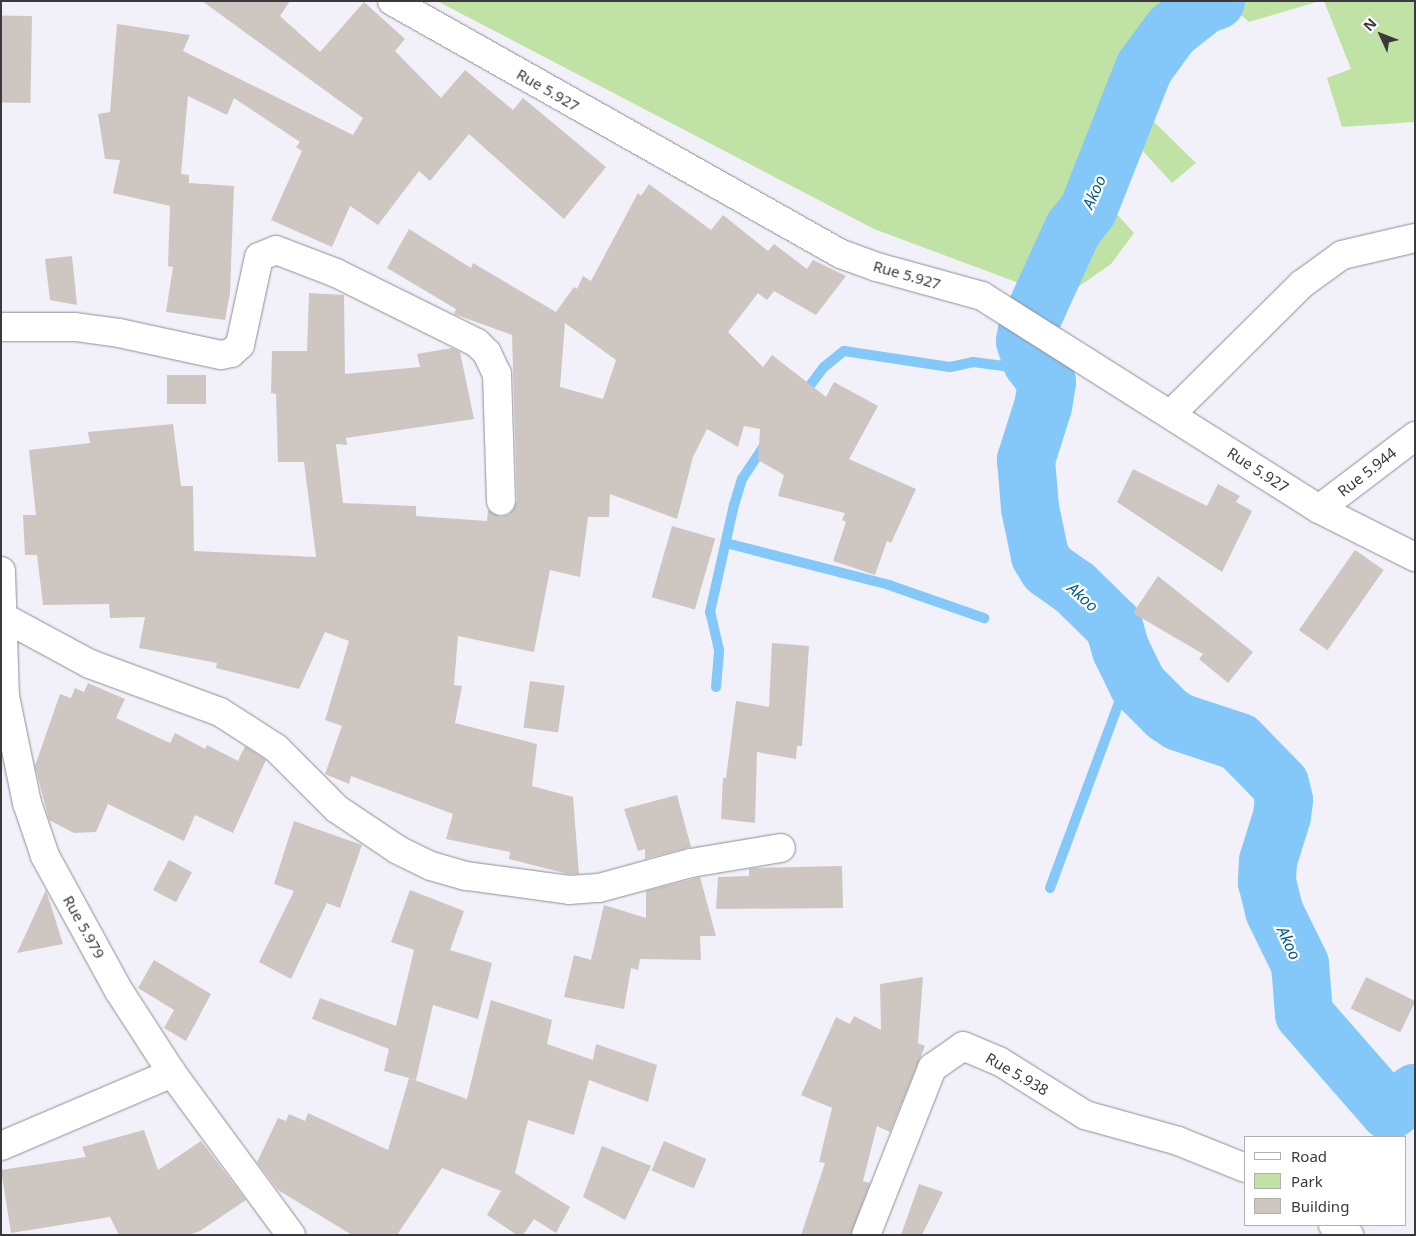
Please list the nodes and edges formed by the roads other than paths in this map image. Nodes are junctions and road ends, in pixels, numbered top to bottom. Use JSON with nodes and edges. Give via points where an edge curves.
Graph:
{"nodes":[{"id":1,"x":392,"y":1,"type":"edge"},
{"id":2,"x":1415,"y":238,"type":"edge"},
{"id":3,"x":1,"y":327,"type":"edge"},
{"id":4,"x":1170,"y":414,"type":"junction"},
{"id":5,"x":1415,"y":436,"type":"edge"},
{"id":6,"x":502,"y":500,"type":"dead end"},
{"id":7,"x":1319,"y":509,"type":"junction"},
{"id":8,"x":1415,"y":557,"type":"edge"},
{"id":9,"x":1,"y":571,"type":"edge"},
{"id":10,"x":3,"y":617,"type":"junction"},
{"id":11,"x":781,"y":848,"type":"dead end"},
{"id":12,"x":172,"y":1073,"type":"junction"},
{"id":13,"x":1,"y":1146,"type":"edge"},
{"id":14,"x":1244,"y":1168,"type":"edge"},
{"id":15,"x":1336,"y":1226,"type":"edge"},
{"id":16,"x":291,"y":1235,"type":"edge"},
{"id":17,"x":866,"y":1235,"type":"edge"},
{"id":18,"x":1349,"y":1235,"type":"edge"}],
"edges":[{"from":1,"to":4,"type":"street","name":"Rue 5.927","via":[[841,254],[982,296]]},
{"from":2,"to":4,"type":"street","via":[[1342,255],[1302,284]]},
{"from":3,"to":6,"type":"street","via":[[75,327],[221,354],[231,353],[240,345],[259,257],[276,250],[345,278],[477,343],[486,352],[497,374]]},
{"from":4,"to":7,"type":"street","name":"Rue 5.927"},
{"from":5,"to":7,"type":"street","name":"Rue 5.944"},
{"from":7,"to":8,"type":"street","name":"Rue 5.927"},
{"from":9,"to":10,"type":"street","name":"Rue 5.979"},
{"from":10,"to":11,"type":"street","via":[[90,664],[220,712],[276,748],[337,809],[398,850],[431,866],[467,876],[569,890],[599,888],[691,863]]},
{"from":10,"to":12,"type":"street","name":"Rue 5.979","via":[[5,696],[27,803],[45,856],[119,991]]},
{"from":12,"to":13,"type":"street"},
{"from":12,"to":16,"type":"street","name":"Rue 5.979"},
{"from":14,"to":17,"type":"street","name":"Rue 5.938","via":[[1178,1141],[1085,1115],[999,1061],[963,1046],[932,1068]]},
{"from":15,"to":18,"type":"street"}]}
